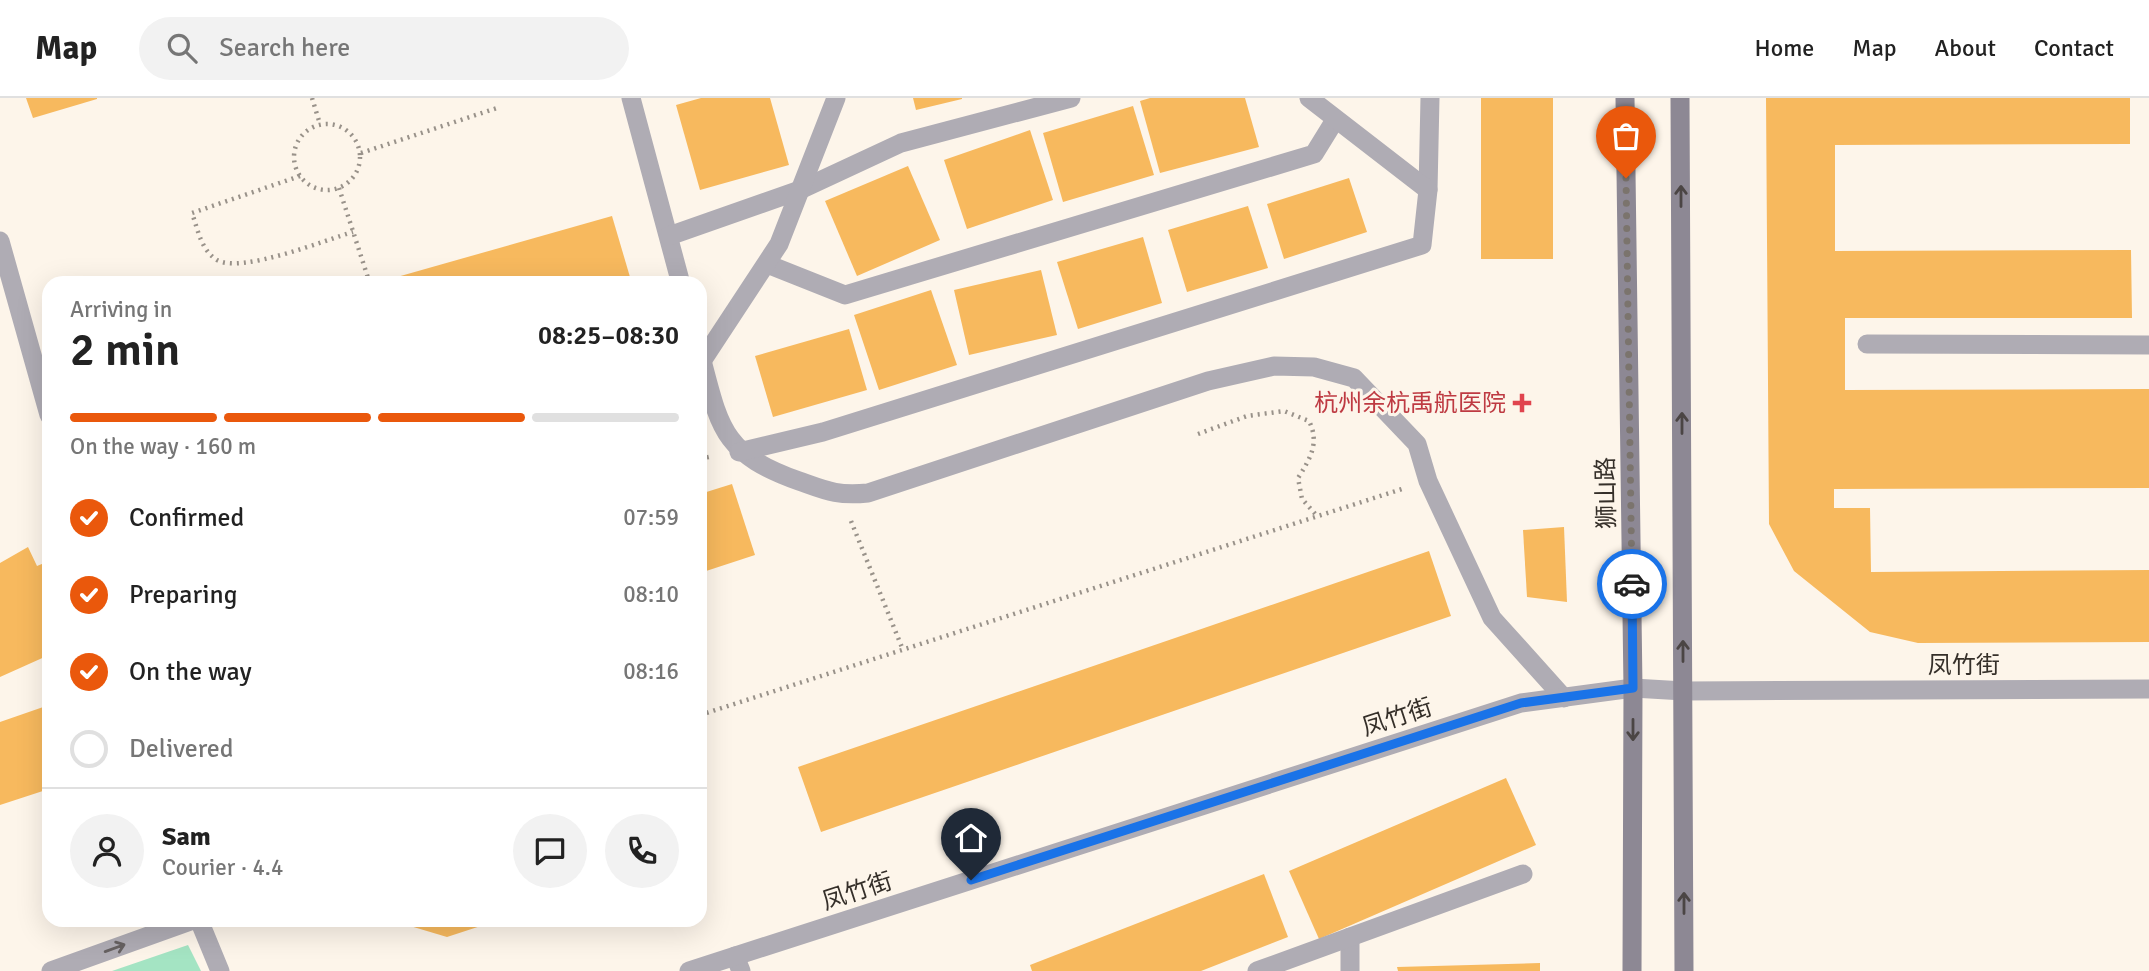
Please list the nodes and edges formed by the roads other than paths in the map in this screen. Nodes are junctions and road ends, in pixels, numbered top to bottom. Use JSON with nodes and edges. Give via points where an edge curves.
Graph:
{"nodes":[{"id":1,"x":631,"y":98,"type":"edge"},
{"id":2,"x":836,"y":98,"type":"edge"},
{"id":3,"x":1071,"y":98,"type":"edge"},
{"id":4,"x":1309,"y":98,"type":"edge"},
{"id":5,"x":1430,"y":98,"type":"edge"},
{"id":6,"x":1625,"y":98,"type":"edge"},
{"id":7,"x":1680,"y":98,"type":"edge"},
{"id":8,"x":1335,"y":120,"type":"junction"},
{"id":9,"x":800,"y":190,"type":"junction"},
{"id":10,"x":1428,"y":190,"type":"junction"},
{"id":11,"x":668,"y":236,"type":"junction"},
{"id":12,"x":0,"y":241,"type":"edge"},
{"id":13,"x":767,"y":264,"type":"junction"},
{"id":14,"x":679,"y":276,"type":"edge"},
{"id":15,"x":1867,"y":344,"type":"dead end"},
{"id":16,"x":2149,"y":345,"type":"edge"},
{"id":17,"x":707,"y":349,"type":"edge"},
{"id":18,"x":707,"y":377,"type":"edge"},
{"id":19,"x":42,"y":390,"type":"edge"},
{"id":20,"x":739,"y":452,"type":"junction"},
{"id":21,"x":1633,"y":688,"type":"junction"},
{"id":22,"x":2149,"y":689,"type":"edge"},
{"id":23,"x":1684,"y":691,"type":"junction"},
{"id":24,"x":1564,"y":698,"type":"junction"},
{"id":25,"x":1522,"y":874,"type":"dead end"},
{"id":26,"x":174,"y":927,"type":"edge"},
{"id":27,"x":202,"y":927,"type":"edge"},
{"id":28,"x":1350,"y":937,"type":"junction"},
{"id":29,"x":738,"y":964,"type":"edge"},
{"id":30,"x":51,"y":971,"type":"edge"},
{"id":31,"x":220,"y":971,"type":"edge"},
{"id":32,"x":689,"y":971,"type":"edge"},
{"id":33,"x":1257,"y":971,"type":"edge"},
{"id":34,"x":1350,"y":971,"type":"edge"},
{"id":35,"x":1632,"y":971,"type":"edge"},
{"id":36,"x":1684,"y":971,"type":"edge"}],
"edges":[{"from":1,"to":11,"type":"street"},
{"from":2,"to":9,"type":"street"},
{"from":3,"to":9,"type":"street","via":[[901,143]]},
{"from":4,"to":8,"type":"street"},
{"from":5,"to":10,"type":"street"},
{"from":6,"to":21,"type":"main road","name":"狮山路"},
{"from":23,"to":7,"type":"main road","one_way":true},
{"from":8,"to":10,"type":"street"},
{"from":8,"to":13,"type":"street","via":[[1314,155],[845,295]]},
{"from":9,"to":11,"type":"street"},
{"from":9,"to":13,"type":"street"},
{"from":10,"to":20,"type":"street","via":[[1422,245],[823,432]]},
{"from":11,"to":14,"type":"street"},
{"from":12,"to":19,"type":"street"},
{"from":13,"to":17,"type":"street"},
{"from":15,"to":16,"type":"street"},
{"from":18,"to":20,"type":"street","via":[[723,430]]},
{"from":20,"to":24,"type":"street","via":[[767,468],[841,496],[868,493],[1208,381],[1274,366],[1314,367],[1354,378],[1417,444],[1428,481],[1492,618]]},
{"from":21,"to":23,"type":"street","name":"凤竹街"},
{"from":21,"to":24,"type":"street","name":"凤竹街"},
{"from":21,"to":35,"type":"main road","name":"狮山路","one_way":true},
{"from":22,"to":23,"type":"street","name":"凤竹街"},
{"from":36,"to":23,"type":"main road","one_way":true},
{"from":24,"to":29,"type":"street","name":"凤竹街","via":[[1521,703]]},
{"from":25,"to":28,"type":"street"},
{"from":30,"to":26,"type":"street","one_way":true},
{"from":27,"to":31,"type":"street"},
{"from":28,"to":33,"type":"street"},
{"from":28,"to":34,"type":"street"},
{"from":29,"to":32,"type":"street","name":"凤竹街"}]}
